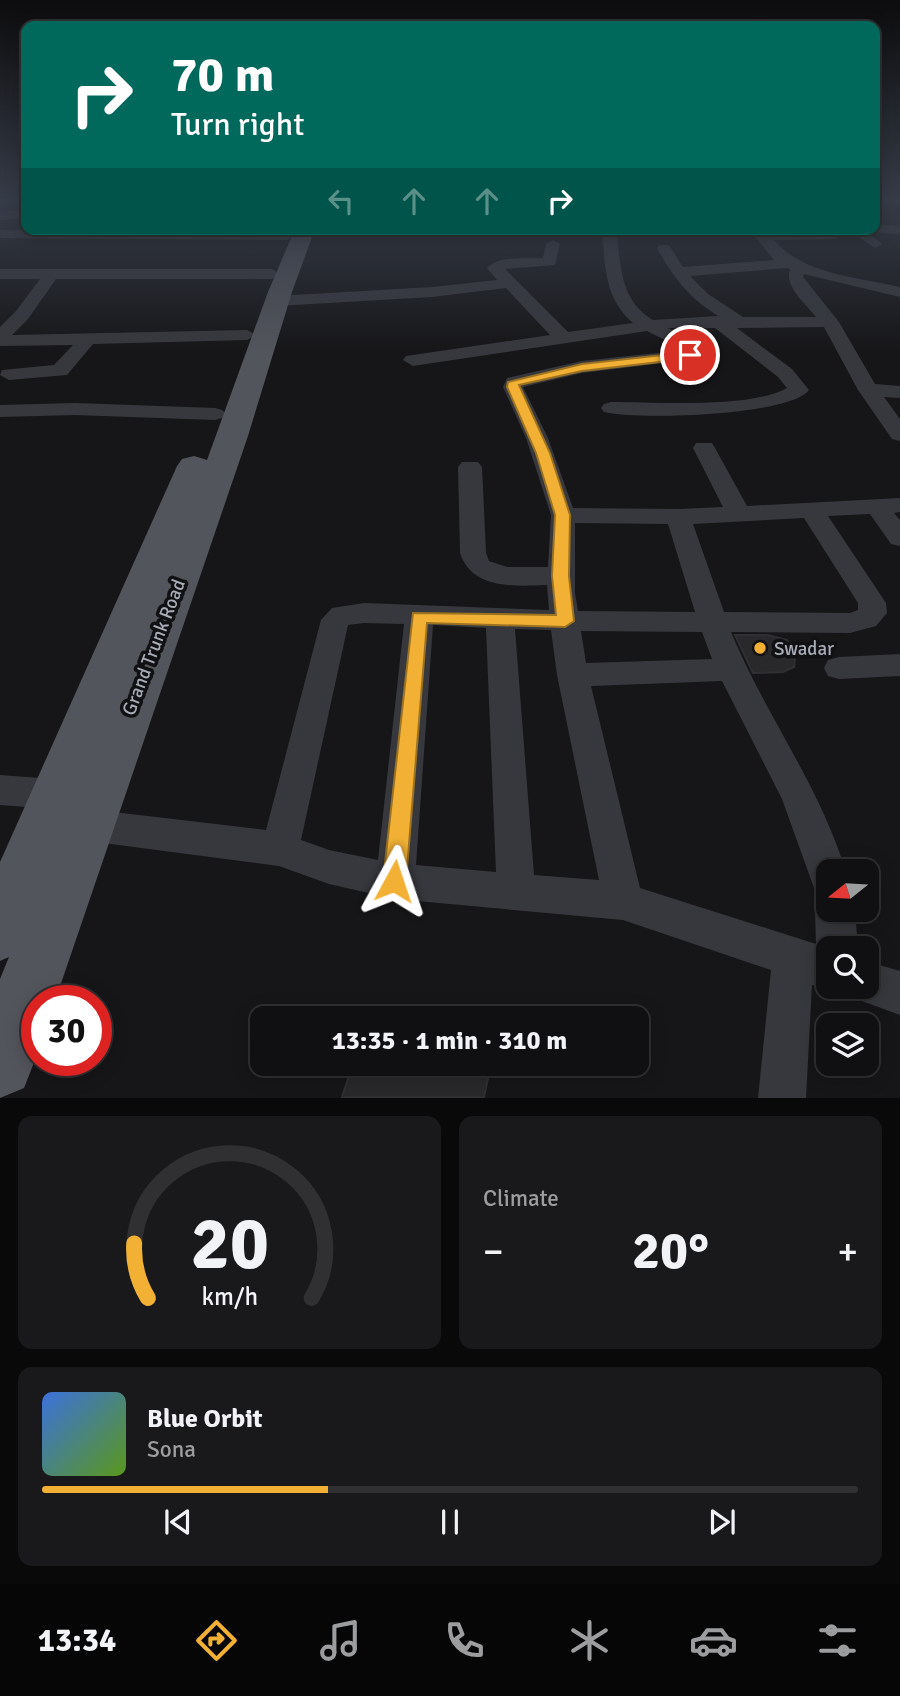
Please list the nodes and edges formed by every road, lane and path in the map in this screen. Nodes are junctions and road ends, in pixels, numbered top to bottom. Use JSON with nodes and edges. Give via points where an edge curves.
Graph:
{"nodes":[{"id":1,"x":252,"y":250,"type":"edge"},
{"id":2,"x":552,"y":250,"type":"edge"},
{"id":3,"x":611,"y":250,"type":"edge"},
{"id":4,"x":665,"y":250,"type":"edge"},
{"id":5,"x":777,"y":250,"type":"edge"},
{"id":6,"x":286,"y":253,"type":"edge"},
{"id":7,"x":793,"y":265,"type":"junction"},
{"id":8,"x":677,"y":272,"type":"junction"},
{"id":9,"x":0,"y":274,"type":"edge"},
{"id":10,"x":52,"y":274,"type":"junction"},
{"id":11,"x":509,"y":284,"type":"junction"},
{"id":12,"x":900,"y":292,"type":"edge"},
{"id":13,"x":8,"y":317,"type":"edge"},
{"id":14,"x":727,"y":321,"type":"junction"},
{"id":15,"x":830,"y":322,"type":"junction"},
{"id":16,"x":648,"y":325,"type":"junction"},
{"id":17,"x":247,"y":335,"type":"junction"},
{"id":18,"x":563,"y":338,"type":"junction"},
{"id":19,"x":0,"y":339,"type":"edge"},
{"id":20,"x":88,"y":339,"type":"junction"},
{"id":21,"x":413,"y":360,"type":"dead end"},
{"id":22,"x":9,"y":374,"type":"dead end"},
{"id":23,"x":868,"y":390,"type":"junction"},
{"id":24,"x":900,"y":392,"type":"edge"},
{"id":25,"x":611,"y":408,"type":"dead end"},
{"id":26,"x":0,"y":410,"type":"edge"},
{"id":27,"x":215,"y":414,"type":"junction"},
{"id":28,"x":900,"y":434,"type":"edge"},
{"id":29,"x":704,"y":449,"type":"dead end"},
{"id":30,"x":470,"y":467,"type":"dead end"},
{"id":31,"x":888,"y":505,"type":"edge"},
{"id":32,"x":812,"y":511,"type":"junction"},
{"id":33,"x":739,"y":514,"type":"junction"},
{"id":34,"x":563,"y":515,"type":"junction"},
{"id":35,"x":678,"y":517,"type":"junction"},
{"id":36,"x":900,"y":538,"type":"edge"},
{"id":37,"x":561,"y":576,"type":"junction"},
{"id":38,"x":419,"y":617,"type":"junction"},
{"id":39,"x":500,"y":620,"type":"junction"},
{"id":40,"x":565,"y":621,"type":"junction"},
{"id":41,"x":713,"y":622,"type":"junction"},
{"id":42,"x":900,"y":665,"type":"edge"},
{"id":43,"x":839,"y":668,"type":"dead end"},
{"id":44,"x":732,"y":669,"type":"junction"},
{"id":45,"x":573,"y":674,"type":"junction"},
{"id":46,"x":0,"y":790,"type":"edge"},
{"id":47,"x":80,"y":805,"type":"junction"},
{"id":48,"x":280,"y":849,"type":"junction"},
{"id":49,"x":824,"y":859,"type":"edge"},
{"id":50,"x":394,"y":881,"type":"junction"},
{"id":51,"x":516,"y":890,"type":"junction"},
{"id":52,"x":624,"y":901,"type":"junction"},
{"id":53,"x":0,"y":932,"type":"edge"},
{"id":54,"x":810,"y":963,"type":"edge"},
{"id":55,"x":879,"y":986,"type":"edge"},
{"id":56,"x":900,"y":993,"type":"edge"},
{"id":57,"x":0,"y":1064,"type":"edge"},
{"id":58,"x":782,"y":1097,"type":"edge"}],
"edges":[{"from":1,"to":6,"type":"street"},
{"from":2,"to":11,"type":"street","via":[[550,262],[497,266]]},
{"from":3,"to":16,"type":"street","via":[[616,290],[630,313]]},
{"from":4,"to":8,"type":"street"},
{"from":5,"to":7,"type":"street"},
{"from":6,"to":10,"type":"street"},
{"from":6,"to":11,"type":"street","via":[[432,292]]},
{"from":6,"to":17,"type":"main road","name":"Grand Trunk Road"},
{"from":6,"to":47,"type":"main road","name":"Grand Trunk Road","via":[[232,436]]},
{"from":7,"to":8,"type":"street"},
{"from":7,"to":12,"type":"street"},
{"from":7,"to":15,"type":"street","via":[[798,285]]},
{"from":8,"to":14,"type":"street","via":[[692,292]]},
{"from":9,"to":10,"type":"street"},
{"from":10,"to":13,"type":"street","via":[[29,304]]},
{"from":11,"to":18,"type":"street"},
{"from":13,"to":19,"type":"street"},
{"from":14,"to":15,"type":"street"},
{"from":14,"to":16,"type":"street"},
{"from":14,"to":25,"type":"street","via":[[785,373],[799,390],[794,395],[681,408]]},
{"from":15,"to":23,"type":"street"},
{"from":16,"to":18,"type":"street"},
{"from":16,"to":34,"type":"street","via":[[698,351],[514,382]]},
{"from":17,"to":20,"type":"street"},
{"from":17,"to":27,"type":"main road","name":"Grand Trunk Road"},
{"from":18,"to":21,"type":"street"},
{"from":19,"to":20,"type":"street"},
{"from":20,"to":22,"type":"street","via":[[60,371]]},
{"from":23,"to":24,"type":"street"},
{"from":23,"to":28,"type":"street"},
{"from":26,"to":27,"type":"street"},
{"from":27,"to":47,"type":"main road","name":"Grand Trunk Road"},
{"from":29,"to":33,"type":"street"},
{"from":30,"to":37,"type":"street","via":[[473,553],[482,569],[494,574]]},
{"from":31,"to":32,"type":"street"},
{"from":31,"to":36,"type":"street"},
{"from":32,"to":33,"type":"street"},
{"from":32,"to":41,"type":"street","via":[[872,603],[873,613],[850,622]]},
{"from":33,"to":35,"type":"street"},
{"from":34,"to":35,"type":"street"},
{"from":34,"to":37,"type":"street"},
{"from":35,"to":41,"type":"street"},
{"from":37,"to":40,"type":"street"},
{"from":38,"to":39,"type":"street"},
{"from":38,"to":48,"type":"street","via":[[352,613],[335,620]]},
{"from":38,"to":50,"type":"street"},
{"from":39,"to":40,"type":"street"},
{"from":39,"to":51,"type":"street"},
{"from":40,"to":41,"type":"street"},
{"from":40,"to":45,"type":"street"},
{"from":41,"to":44,"type":"street"},
{"from":42,"to":43,"type":"street"},
{"from":44,"to":45,"type":"street"},
{"from":44,"to":49,"type":"street","via":[[802,805]]},
{"from":45,"to":52,"type":"street"},
{"from":46,"to":47,"type":"street"},
{"from":47,"to":48,"type":"street","via":[[221,840]]},
{"from":47,"to":53,"type":"main road","name":"Grand Trunk Road"},
{"from":47,"to":57,"type":"main road","name":"Grand Trunk Road"},
{"from":48,"to":50,"type":"street","via":[[329,867]]},
{"from":50,"to":51,"type":"street"},
{"from":51,"to":52,"type":"street"},
{"from":52,"to":54,"type":"street"},
{"from":54,"to":58,"type":"street"},
{"from":55,"to":56,"type":"street"}]}
